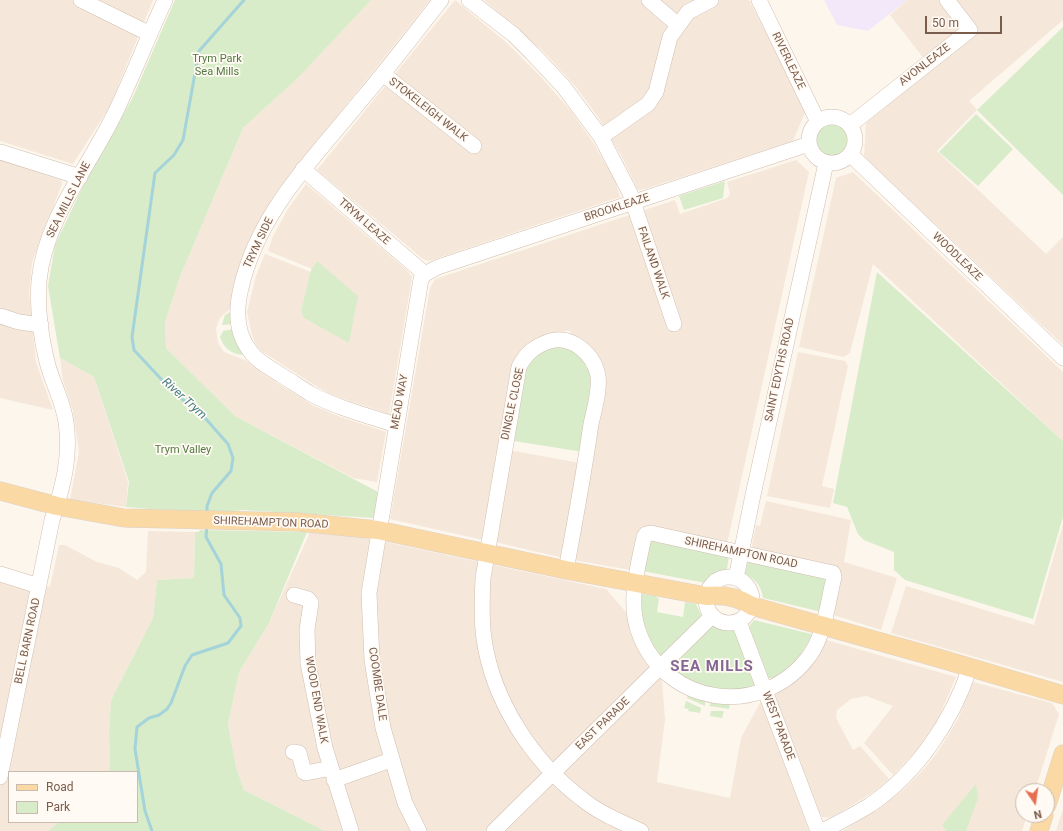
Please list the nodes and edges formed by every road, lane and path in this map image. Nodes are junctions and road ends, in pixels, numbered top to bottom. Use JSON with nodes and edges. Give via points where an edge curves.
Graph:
{"nodes":[{"id":1,"x":80,"y":0,"type":"edge"},
{"id":2,"x":164,"y":0,"type":"edge"},
{"id":3,"x":441,"y":0,"type":"edge"},
{"id":4,"x":469,"y":0,"type":"edge"},
{"id":5,"x":649,"y":0,"type":"edge"},
{"id":6,"x":711,"y":0,"type":"edge"},
{"id":7,"x":759,"y":0,"type":"edge"},
{"id":8,"x":947,"y":0,"type":"edge"},
{"id":9,"x":678,"y":24,"type":"junction"},
{"id":10,"x":150,"y":34,"type":"junction"},
{"id":11,"x":383,"y":74,"type":"junction"},
{"id":12,"x":818,"y":122,"type":"junction"},
{"id":13,"x":850,"y":125,"type":"junction"},
{"id":14,"x":601,"y":137,"type":"junction"},
{"id":15,"x":809,"y":144,"type":"junction"},
{"id":16,"x":474,"y":146,"type":"dead end"},
{"id":17,"x":0,"y":152,"type":"edge"},
{"id":18,"x":851,"y":155,"type":"junction"},
{"id":19,"x":826,"y":163,"type":"junction"},
{"id":20,"x":303,"y":169,"type":"junction"},
{"id":21,"x":80,"y":177,"type":"junction"},
{"id":22,"x":633,"y":203,"type":"junction"},
{"id":23,"x":425,"y":274,"type":"junction"},
{"id":24,"x":0,"y":316,"type":"edge"},
{"id":25,"x":674,"y":324,"type":"dead end"},
{"id":26,"x":41,"y":325,"type":"junction"},
{"id":27,"x":1063,"y":358,"type":"edge"},
{"id":28,"x":396,"y":425,"type":"junction"},
{"id":29,"x":0,"y":491,"type":"edge"},
{"id":30,"x":57,"y":506,"type":"junction"},
{"id":31,"x":378,"y":530,"type":"junction"},
{"id":32,"x":487,"y":553,"type":"junction"},
{"id":33,"x":742,"y":553,"type":"junction"},
{"id":34,"x":566,"y":570,"type":"junction"},
{"id":35,"x":0,"y":574,"type":"edge"},
{"id":36,"x":736,"y":578,"type":"junction"},
{"id":37,"x":635,"y":582,"type":"junction"},
{"id":38,"x":39,"y":586,"type":"junction"},
{"id":39,"x":294,"y":595,"type":"dead end"},
{"id":40,"x":706,"y":596,"type":"junction"},
{"id":41,"x":752,"y":606,"type":"junction"},
{"id":42,"x":712,"y":616,"type":"junction"},
{"id":43,"x":739,"y":622,"type":"junction"},
{"id":44,"x":822,"y":625,"type":"junction"},
{"id":45,"x":661,"y":667,"type":"junction"},
{"id":46,"x":970,"y":667,"type":"junction"},
{"id":47,"x":765,"y":691,"type":"junction"},
{"id":48,"x":1063,"y":695,"type":"edge"},
{"id":49,"x":293,"y":752,"type":"dead end"},
{"id":50,"x":1063,"y":754,"type":"edge"},
{"id":51,"x":391,"y":760,"type":"junction"},
{"id":52,"x":333,"y":774,"type":"junction"},
{"id":53,"x":553,"y":774,"type":"junction"},
{"id":54,"x":0,"y":777,"type":"edge"},
{"id":55,"x":1054,"y":783,"type":"edge"},
{"id":56,"x":351,"y":831,"type":"edge"},
{"id":57,"x":419,"y":831,"type":"edge"},
{"id":58,"x":494,"y":831,"type":"edge"},
{"id":59,"x":641,"y":831,"type":"edge"},
{"id":60,"x":818,"y":831,"type":"edge"},
{"id":61,"x":822,"y":831,"type":"edge"}],
"edges":[{"from":1,"to":10,"type":"street"},
{"from":2,"to":10,"type":"street","name":"SEA MILLS LANE"},
{"from":3,"to":11,"type":"street","name":"TRYM SIDE"},
{"from":4,"to":14,"type":"street","name":"FAILAND WALK","via":[[532,53],[563,86]]},
{"from":5,"to":9,"type":"street"},
{"from":6,"to":9,"type":"street","via":[[688,12]]},
{"from":7,"to":12,"type":"street","name":"RIVERLEAZE"},
{"from":8,"to":13,"type":"street","name":"AVONLEAZE","via":[[970,30]]},
{"from":9,"to":14,"type":"street","via":[[670,37],[656,92],[648,104]]},
{"from":10,"to":21,"type":"street","name":"SEA MILLS LANE","via":[[116,112]]},
{"from":11,"to":16,"type":"street","name":"STOKELEIGH WALK"},
{"from":11,"to":20,"type":"street","name":"TRYM SIDE"},
{"from":12,"to":13,"type":"street","via":[[831,117],[845,120]]},
{"from":12,"to":15,"type":"street","via":[[809,136]]},
{"from":13,"to":18,"type":"street","via":[[854,130],[856,143]]},
{"from":14,"to":22,"type":"street","name":"FAILAND WALK"},
{"from":15,"to":19,"type":"street","via":[[815,156]]},
{"from":15,"to":22,"type":"street","name":"BROOKLEAZE"},
{"from":17,"to":21,"type":"street"},
{"from":18,"to":19,"type":"street","via":[[840,163]]},
{"from":18,"to":27,"type":"street","name":"WOODLEAZE"},
{"from":19,"to":33,"type":"street","name":"SAINT EDYTHS ROAD","via":[[754,487]]},
{"from":20,"to":23,"type":"street","name":"TRYM LEAZE"},
{"from":20,"to":28,"type":"street","name":"TRYM SIDE","via":[[262,230],[244,273],[237,311],[240,331],[250,351],[269,367],[312,394],[346,409]]},
{"from":21,"to":26,"type":"street","name":"SEA MILLS LANE","via":[[49,234],[39,280]]},
{"from":22,"to":23,"type":"street","name":"BROOKLEAZE","via":[[438,267]]},
{"from":22,"to":25,"type":"street","name":"FAILAND WALK"},
{"from":23,"to":28,"type":"street","name":"MEAD WAY","via":[[422,279]]},
{"from":24,"to":26,"type":"street"},
{"from":26,"to":30,"type":"street","name":"SEA MILLS LANE","via":[[47,362],[66,420],[68,435],[68,460]]},
{"from":28,"to":31,"type":"street","name":"MEAD WAY"},
{"from":29,"to":30,"type":"main road","name":"SHIREHAMPTON ROAD"},
{"from":30,"to":31,"type":"main road","name":"SHIREHAMPTON ROAD","via":[[124,518],[298,522]]},
{"from":30,"to":38,"type":"street","name":"BELL BARN ROAD"},
{"from":31,"to":32,"type":"main road","name":"SHIREHAMPTON ROAD"},
{"from":31,"to":51,"type":"street","name":"COOMBE DALE","via":[[369,593],[369,626],[376,694]]},
{"from":32,"to":34,"type":"main road","name":"SHIREHAMPTON ROAD"},
{"from":32,"to":34,"type":"street","name":"DINGLE CLOSE","via":[[519,367],[531,350],[543,343],[567,340],[578,345],[593,362],[598,381]]},
{"from":32,"to":53,"type":"street","name":"DINGLE CLOSE","via":[[482,604],[484,639],[491,669],[513,720]]},
{"from":33,"to":36,"type":"street","name":"SAINT EDYTHS ROAD"},
{"from":33,"to":37,"type":"street","name":"SHIREHAMPTON ROAD","via":[[646,534]]},
{"from":33,"to":44,"type":"street","name":"SHIREHAMPTON ROAD","via":[[833,573]]},
{"from":34,"to":37,"type":"main road","name":"SHIREHAMPTON ROAD"},
{"from":35,"to":38,"type":"street"},
{"from":36,"to":40,"type":"street","via":[[729,576],[714,582]]},
{"from":36,"to":41,"type":"street","via":[[752,592]]},
{"from":37,"to":40,"type":"main road","name":"SHIREHAMPTON ROAD"},
{"from":37,"to":45,"type":"street","name":"SHIREHAMPTON ROAD","via":[[634,611],[638,629],[647,649]]},
{"from":38,"to":54,"type":"street","name":"BELL BARN ROAD"},
{"from":39,"to":52,"type":"street","name":"WOOD END WALK","via":[[308,599],[311,603],[307,630],[308,663],[317,714]]},
{"from":40,"to":41,"type":"main road","name":"SHIREHAMPTON ROAD","via":[[718,603],[739,608]]},
{"from":40,"to":42,"type":"street","via":[[706,603]]},
{"from":41,"to":43,"type":"street","via":[[745,618]]},
{"from":41,"to":44,"type":"main road","name":"SHIREHAMPTON ROAD"},
{"from":42,"to":43,"type":"street","via":[[725,623]]},
{"from":42,"to":45,"type":"street","name":"EAST PARADE"},
{"from":43,"to":47,"type":"street","name":"WEST PARADE"},
{"from":44,"to":46,"type":"main road","name":"SHIREHAMPTON ROAD"},
{"from":44,"to":47,"type":"street","name":"SHIREHAMPTON ROAD","via":[[810,655],[787,677]]},
{"from":45,"to":47,"type":"street","name":"SHIREHAMPTON ROAD","via":[[681,684],[709,695],[744,696]]},
{"from":45,"to":53,"type":"street","name":"EAST PARADE"},
{"from":46,"to":48,"type":"main road","name":"SHIREHAMPTON ROAD"},
{"from":46,"to":61,"type":"street","via":[[952,710],[928,749],[896,783],[871,804]]},
{"from":47,"to":60,"type":"street","name":"WEST PARADE"},
{"from":49,"to":52,"type":"street","via":[[299,753],[304,772]]},
{"from":50,"to":55,"type":"main road"},
{"from":51,"to":52,"type":"street"},
{"from":51,"to":57,"type":"street","name":"COOMBE DALE","via":[[405,803]]},
{"from":52,"to":56,"type":"street","name":"WOOD END WALK"},
{"from":53,"to":58,"type":"street","name":"EAST PARADE"},
{"from":53,"to":59,"type":"street","name":"DINGLE CLOSE","via":[[589,804]]}]}
